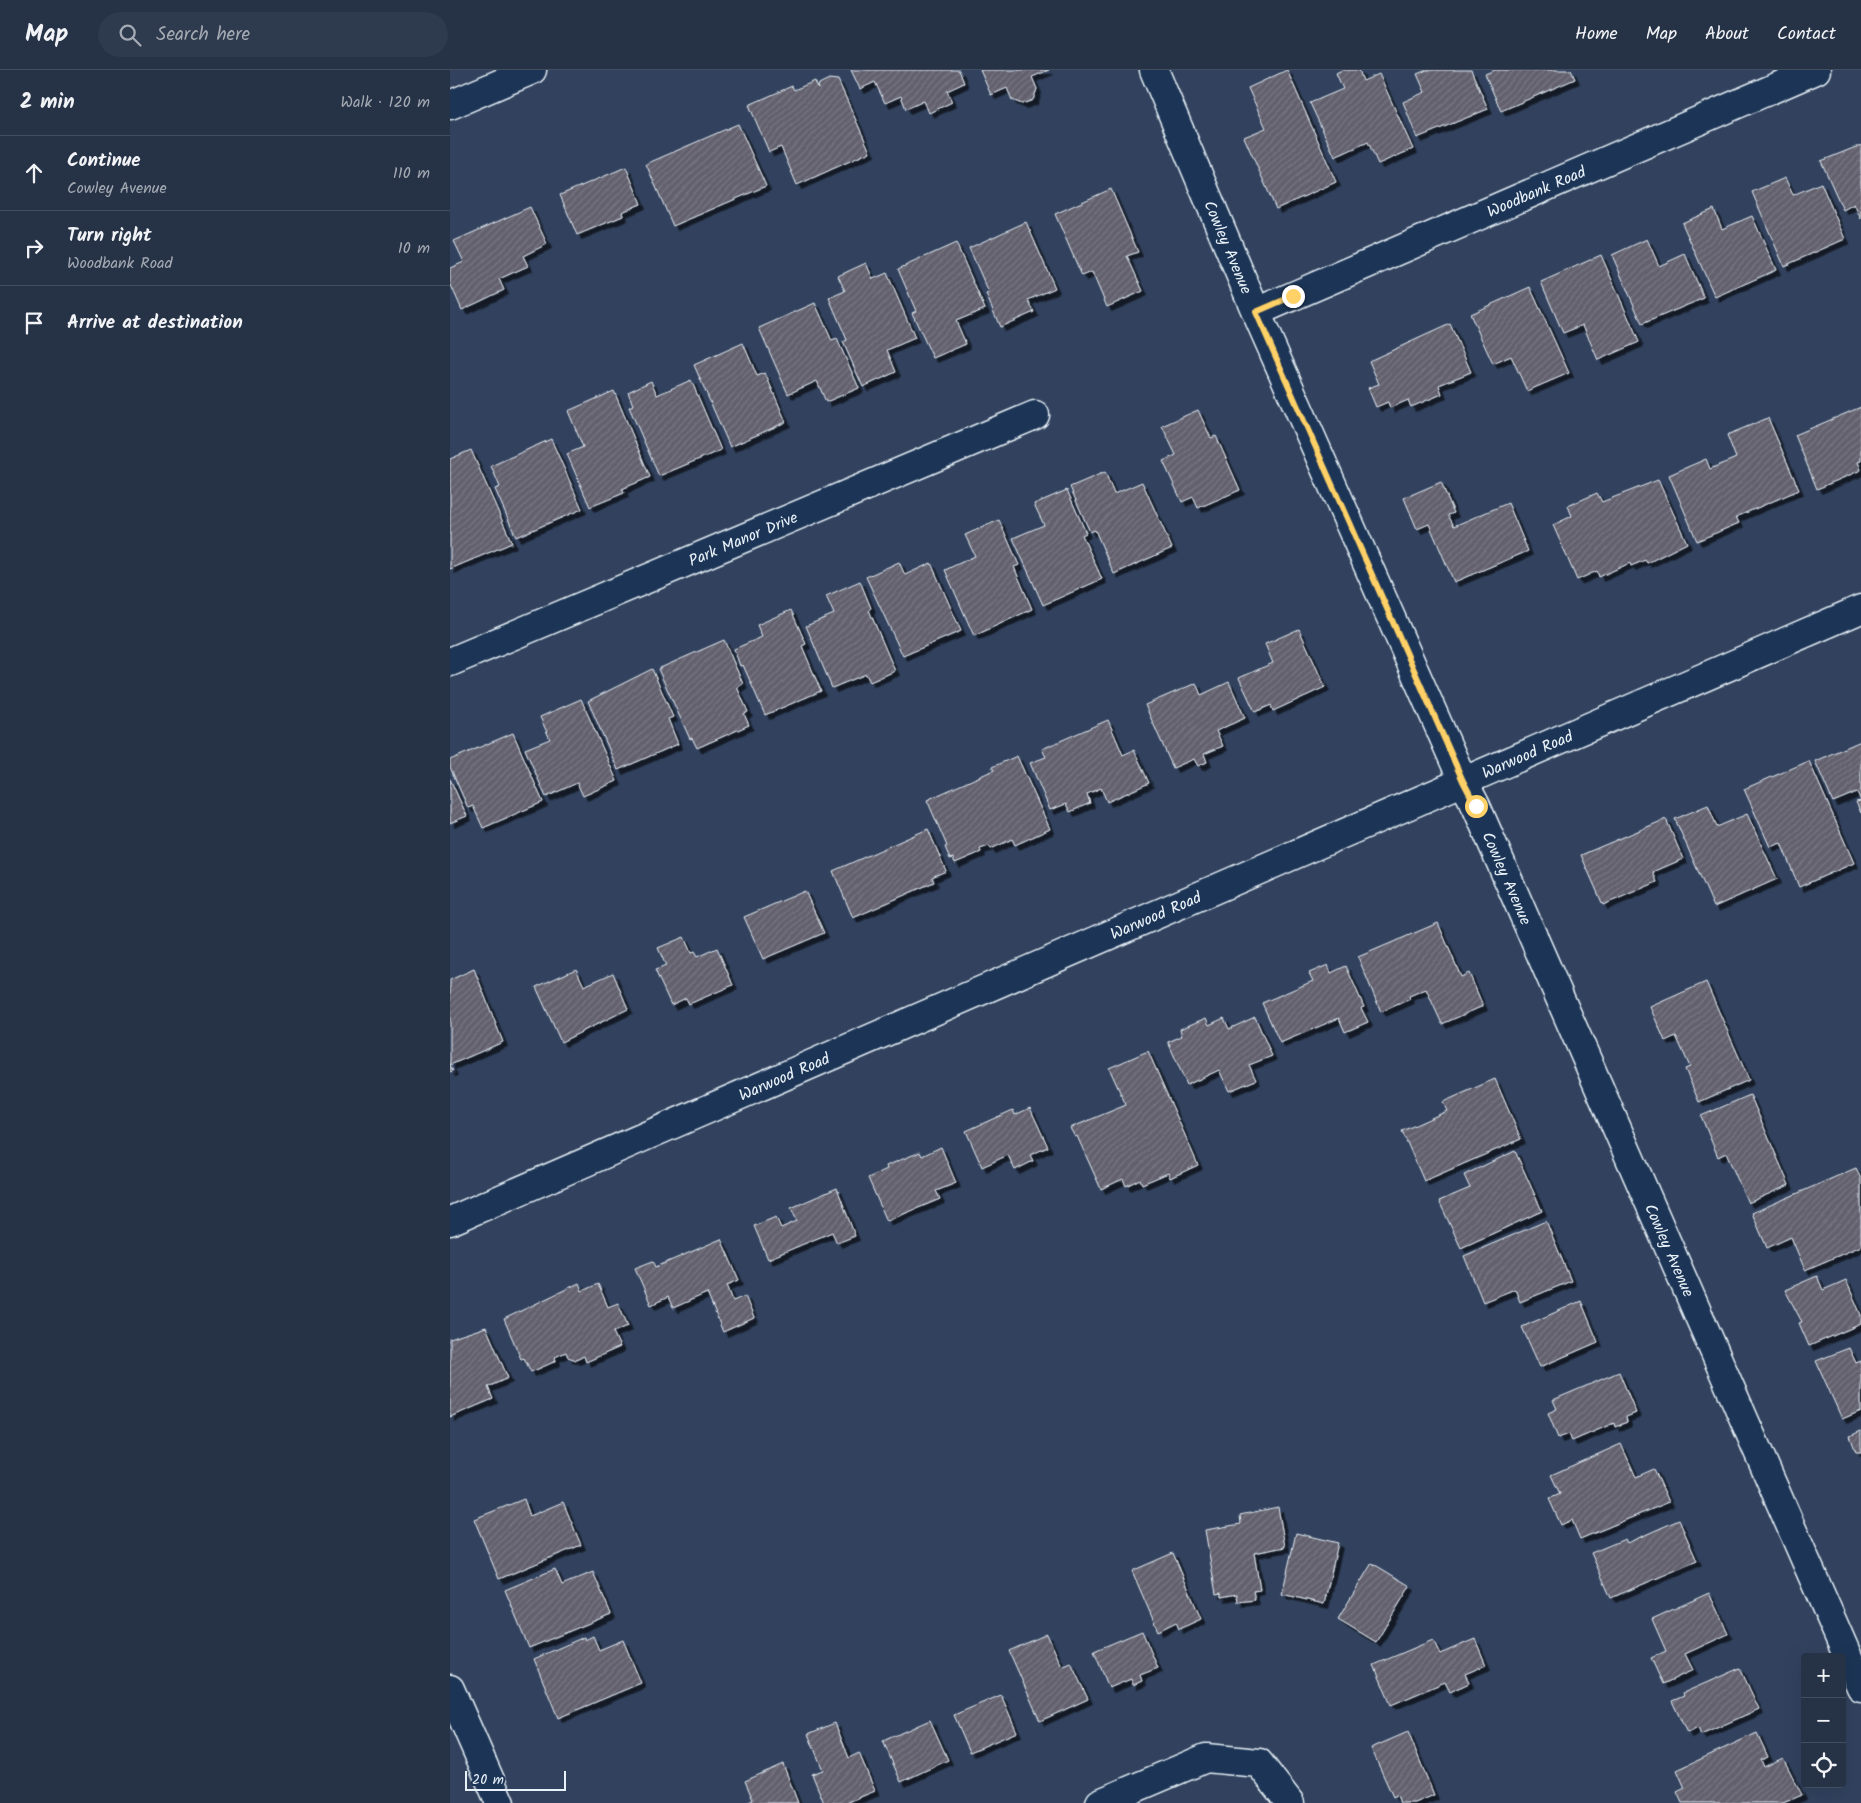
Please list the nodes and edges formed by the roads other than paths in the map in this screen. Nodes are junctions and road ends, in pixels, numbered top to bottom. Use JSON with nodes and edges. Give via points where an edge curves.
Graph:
{"nodes":[{"id":1,"x":532,"y":70,"type":"edge"},
{"id":2,"x":1154,"y":70,"type":"edge"},
{"id":3,"x":1816,"y":70,"type":"edge"},
{"id":4,"x":450,"y":105,"type":"edge"},
{"id":5,"x":1256,"y":312,"type":"junction"},
{"id":6,"x":1035,"y":415,"type":"dead end"},
{"id":7,"x":1861,"y":609,"type":"edge"},
{"id":8,"x":450,"y":662,"type":"edge"},
{"id":9,"x":1463,"y":781,"type":"junction"},
{"id":10,"x":450,"y":1221,"type":"edge"},
{"id":11,"x":1861,"y":1687,"type":"edge"},
{"id":12,"x":450,"y":1689,"type":"edge"},
{"id":13,"x":500,"y":1803,"type":"edge"},
{"id":14,"x":1100,"y":1803,"type":"edge"},
{"id":15,"x":1290,"y":1803,"type":"edge"}],
"edges":[{"from":1,"to":4,"type":"street"},
{"from":2,"to":5,"type":"street","name":"Cowley Avenue"},
{"from":3,"to":5,"type":"street","name":"Woodbank Road"},
{"from":5,"to":9,"type":"street","name":"Cowley Avenue"},
{"from":6,"to":8,"type":"street","name":"Park Manor Drive"},
{"from":7,"to":9,"type":"street","name":"Warwood Road"},
{"from":9,"to":10,"type":"street","name":"Warwood Road"},
{"from":9,"to":11,"type":"street","name":"Cowley Avenue"},
{"from":12,"to":13,"type":"street"},
{"from":14,"to":15,"type":"street","via":[[1206,1758],[1259,1763]]}]}
